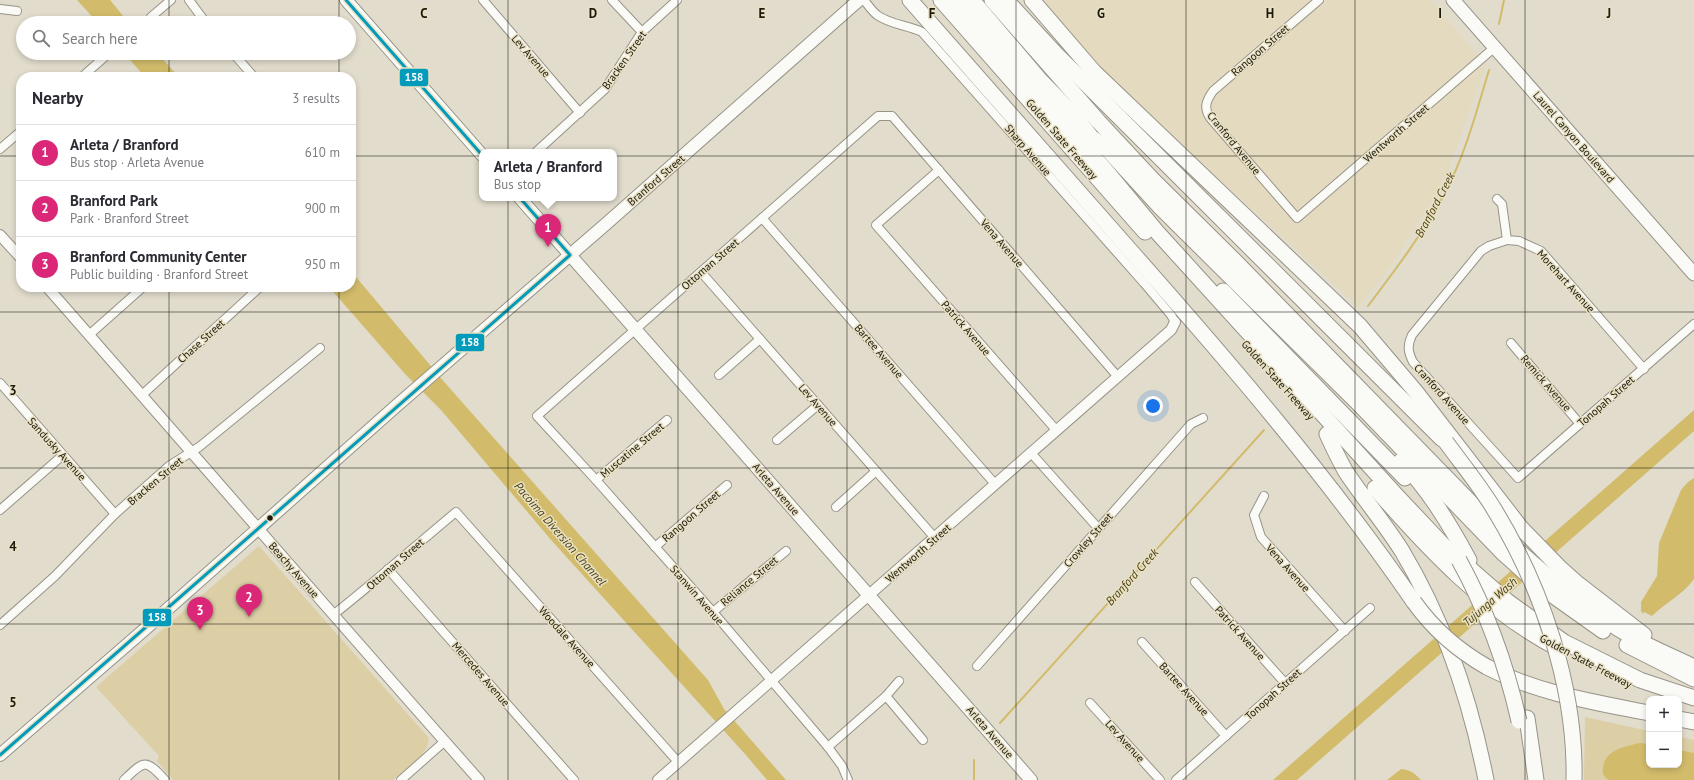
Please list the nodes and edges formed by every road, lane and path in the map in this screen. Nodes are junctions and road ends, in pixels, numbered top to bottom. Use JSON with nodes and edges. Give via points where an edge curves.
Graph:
{"nodes":[{"id":1,"x":171,"y":0,"type":"edge"},
{"id":2,"x":189,"y":0,"type":"edge"},
{"id":3,"x":346,"y":0,"type":"edge"},
{"id":4,"x":483,"y":0,"type":"edge"},
{"id":5,"x":612,"y":0,"type":"edge"},
{"id":6,"x":678,"y":0,"type":"edge"},
{"id":7,"x":859,"y":0,"type":"edge"},
{"id":8,"x":864,"y":0,"type":"edge"},
{"id":9,"x":910,"y":0,"type":"edge"},
{"id":10,"x":941,"y":0,"type":"edge"},
{"id":11,"x":956,"y":0,"type":"edge"},
{"id":12,"x":972,"y":0,"type":"edge"},
{"id":13,"x":992,"y":0,"type":"edge"},
{"id":14,"x":1006,"y":0,"type":"edge"},
{"id":15,"x":1032,"y":0,"type":"edge"},
{"id":16,"x":1319,"y":0,"type":"edge"},
{"id":17,"x":1453,"y":0,"type":"edge"},
{"id":18,"x":0,"y":10,"type":"edge"},
{"id":19,"x":17,"y":11,"type":"dead end"},
{"id":20,"x":153,"y":16,"type":"edge"},
{"id":21,"x":201,"y":16,"type":"edge"},
{"id":22,"x":642,"y":32,"type":"junction"},
{"id":23,"x":1495,"y":47,"type":"junction"},
{"id":24,"x":102,"y":60,"type":"edge"},
{"id":25,"x":242,"y":60,"type":"edge"},
{"id":26,"x":89,"y":72,"type":"edge"},
{"id":27,"x":250,"y":72,"type":"edge"},
{"id":28,"x":1205,"y":104,"type":"joint"},
{"id":29,"x":580,"y":112,"type":"junction"},
{"id":30,"x":884,"y":115,"type":"joint"},
{"id":31,"x":16,"y":135,"type":"edge"},
{"id":32,"x":1094,"y":139,"type":"junction"},
{"id":33,"x":0,"y":149,"type":"edge"},
{"id":34,"x":539,"y":149,"type":"edge"},
{"id":35,"x":479,"y":152,"type":"edge"},
{"id":36,"x":939,"y":170,"type":"junction"},
{"id":37,"x":1497,"y":199,"type":"dead end"},
{"id":38,"x":523,"y":201,"type":"edge"},
{"id":39,"x":1138,"y":210,"type":"junction"},
{"id":40,"x":762,"y":218,"type":"junction"},
{"id":41,"x":1297,"y":218,"type":"joint"},
{"id":42,"x":0,"y":235,"type":"edge"},
{"id":43,"x":1507,"y":240,"type":"junction"},
{"id":44,"x":16,"y":253,"type":"edge"},
{"id":45,"x":570,"y":255,"type":"junction"},
{"id":46,"x":701,"y":272,"type":"junction"},
{"id":47,"x":1694,"y":274,"type":"edge"},
{"id":48,"x":50,"y":292,"type":"edge"},
{"id":49,"x":137,"y":292,"type":"edge"},
{"id":50,"x":255,"y":292,"type":"edge"},
{"id":51,"x":1175,"y":322,"type":"joint"},
{"id":52,"x":1694,"y":324,"type":"edge"},
{"id":53,"x":635,"y":330,"type":"junction"},
{"id":54,"x":89,"y":335,"type":"junction"},
{"id":55,"x":760,"y":339,"type":"junction"},
{"id":56,"x":1511,"y":343,"type":"dead end"},
{"id":57,"x":320,"y":348,"type":"dead end"},
{"id":58,"x":1644,"y":369,"type":"junction"},
{"id":59,"x":719,"y":375,"type":"dead end"},
{"id":60,"x":1118,"y":377,"type":"junction"},
{"id":61,"x":1,"y":388,"type":"edge"},
{"id":62,"x":142,"y":395,"type":"junction"},
{"id":63,"x":818,"y":405,"type":"junction"},
{"id":64,"x":537,"y":416,"type":"joint"},
{"id":65,"x":1204,"y":418,"type":"dead end"},
{"id":66,"x":667,"y":420,"type":"dead end"},
{"id":67,"x":1580,"y":424,"type":"junction"},
{"id":68,"x":1057,"y":431,"type":"junction"},
{"id":69,"x":1327,"y":434,"type":"junction"},
{"id":70,"x":777,"y":440,"type":"dead end"},
{"id":71,"x":191,"y":452,"type":"junction"},
{"id":72,"x":1032,"y":454,"type":"junction"},
{"id":73,"x":63,"y":455,"type":"junction"},
{"id":74,"x":876,"y":471,"type":"junction"},
{"id":75,"x":1518,"y":478,"type":"joint"},
{"id":76,"x":596,"y":480,"type":"junction"},
{"id":77,"x":995,"y":484,"type":"junction"},
{"id":78,"x":727,"y":485,"type":"dead end"},
{"id":79,"x":1264,"y":496,"type":"dead end"},
{"id":80,"x":836,"y":507,"type":"dead end"},
{"id":81,"x":0,"y":510,"type":"edge"},
{"id":82,"x":456,"y":512,"type":"joint"},
{"id":83,"x":115,"y":514,"type":"junction"},
{"id":84,"x":258,"y":528,"type":"junction"},
{"id":85,"x":1098,"y":528,"type":"junction"},
{"id":86,"x":935,"y":538,"type":"junction"},
{"id":87,"x":655,"y":547,"type":"junction"},
{"id":88,"x":1508,"y":550,"type":"junction"},
{"id":89,"x":786,"y":551,"type":"dead end"},
{"id":90,"x":1464,"y":560,"type":"junction"},
{"id":91,"x":388,"y":569,"type":"junction"},
{"id":92,"x":1550,"y":578,"type":"junction"},
{"id":93,"x":1195,"y":582,"type":"dead end"},
{"id":94,"x":1483,"y":588,"type":"junction"},
{"id":95,"x":870,"y":595,"type":"junction"},
{"id":96,"x":1503,"y":606,"type":"junction"},
{"id":97,"x":1370,"y":608,"type":"dead end"},
{"id":98,"x":713,"y":612,"type":"junction"},
{"id":99,"x":333,"y":615,"type":"junction"},
{"id":100,"x":0,"y":625,"type":"edge"},
{"id":101,"x":1345,"y":631,"type":"junction"},
{"id":102,"x":1142,"y":642,"type":"dead end"},
{"id":103,"x":977,"y":666,"type":"dead end"},
{"id":104,"x":1694,"y":667,"type":"edge"},
{"id":105,"x":1694,"y":679,"type":"edge"},
{"id":106,"x":771,"y":681,"type":"junction"},
{"id":107,"x":899,"y":681,"type":"dead end"},
{"id":108,"x":1285,"y":683,"type":"junction"},
{"id":109,"x":886,"y":696,"type":"junction"},
{"id":110,"x":1658,"y":696,"type":"edge"},
{"id":111,"x":1694,"y":698,"type":"edge"},
{"id":112,"x":1090,"y":703,"type":"dead end"},
{"id":113,"x":1682,"y":705,"type":"edge"},
{"id":114,"x":1694,"y":709,"type":"edge"},
{"id":115,"x":1646,"y":712,"type":"edge"},
{"id":116,"x":1523,"y":720,"type":"junction"},
{"id":117,"x":1682,"y":720,"type":"edge"},
{"id":118,"x":1694,"y":722,"type":"edge"},
{"id":119,"x":1226,"y":736,"type":"junction"},
{"id":120,"x":923,"y":740,"type":"dead end"},
{"id":121,"x":445,"y":741,"type":"junction"},
{"id":122,"x":828,"y":746,"type":"junction"},
{"id":123,"x":0,"y":755,"type":"edge"},
{"id":124,"x":678,"y":762,"type":"junction"},
{"id":125,"x":124,"y":780,"type":"edge"},
{"id":126,"x":165,"y":780,"type":"edge"},
{"id":127,"x":401,"y":780,"type":"edge"},
{"id":128,"x":479,"y":780,"type":"edge"},
{"id":129,"x":574,"y":780,"type":"edge"},
{"id":130,"x":658,"y":780,"type":"edge"},
{"id":131,"x":848,"y":780,"type":"edge"},
{"id":132,"x":1031,"y":780,"type":"edge"},
{"id":133,"x":1160,"y":780,"type":"edge"},
{"id":134,"x":1176,"y":780,"type":"edge"},
{"id":135,"x":1486,"y":780,"type":"edge"},
{"id":136,"x":1526,"y":780,"type":"edge"},
{"id":137,"x":1536,"y":780,"type":"edge"},
{"id":138,"x":1574,"y":780,"type":"edge"}],
"edges":[{"from":1,"to":20,"type":"street"},
{"from":2,"to":21,"type":"street"},
{"from":3,"to":35,"type":"main road"},
{"from":4,"to":29,"type":"street","name":"Lev Avenue"},
{"from":5,"to":22,"type":"street"},
{"from":6,"to":22,"type":"street","name":"Bracken Street"},
{"from":7,"to":45,"type":"main road","name":"Branford Street"},
{"from":8,"to":51,"type":"street","name":"Sharp Avenue","via":[[884,19],[922,32],[1139,277]]},
{"from":9,"to":115,"type":"highway","bridge":true,"via":[[1238,374],[1349,512],[1424,615],[1446,639],[1463,653],[1512,679],[1542,690]]},
{"from":10,"to":69,"type":"highway","name":"Golden State Freeway","via":[[1117,202]]},
{"from":11,"to":39,"type":"highway"},
{"from":12,"to":32,"type":"highway"},
{"from":13,"to":88,"type":"highway","via":[[1153,180],[1235,261]]},
{"from":14,"to":138,"type":"highway","bridge":true,"via":[[1056,55],[1446,442],[1510,536],[1541,605],[1563,679],[1572,738]]},
{"from":15,"to":92,"type":"highway","via":[[1094,72],[1360,326],[1416,392],[1521,528]]},
{"from":16,"to":28,"type":"street","name":"Rangoon Street","via":[[1213,90]]},
{"from":17,"to":23,"type":"main road","name":"Laurel Canyon Boulevard"},
{"from":18,"to":19,"type":"street"},
{"from":22,"to":29,"type":"street","name":"Bracken Street","via":[[605,89]]},
{"from":23,"to":41,"type":"street","name":"Wentworth Street"},
{"from":23,"to":47,"type":"main road","name":"Laurel Canyon Boulevard"},
{"from":24,"to":26,"type":"street"},
{"from":25,"to":27,"type":"street"},
{"from":28,"to":41,"type":"street","name":"Cranford Avenue","via":[[1211,119]]},
{"from":29,"to":34,"type":"street","name":"Bracken Street"},
{"from":30,"to":36,"type":"street","name":"Vena Avenue","via":[[892,116]]},
{"from":30,"to":40,"type":"street","name":"Ottoman Street","via":[[878,116]]},
{"from":31,"to":33,"type":"street"},
{"from":32,"to":88,"type":"highway","via":[[1107,149],[1161,208]]},
{"from":32,"to":90,"type":"highway","via":[[1103,153],[1201,258],[1411,471],[1455,534]]},
{"from":36,"to":60,"type":"street","name":"Vena Avenue"},
{"from":36,"to":68,"type":"street","name":"Patrick Avenue","via":[[876,225]]},
{"from":37,"to":43,"type":"street","via":[[1502,204]]},
{"from":38,"to":45,"type":"main road","name":"Arleta Avenue"},
{"from":39,"to":90,"type":"highway","via":[[1148,216],[1196,264],[1404,477]]},
{"from":39,"to":94,"type":"highway"},
{"from":40,"to":46,"type":"street","name":"Ottoman Street"},
{"from":40,"to":77,"type":"street","name":"Bartee Avenue"},
{"from":42,"to":44,"type":"street"},
{"from":43,"to":58,"type":"street","name":"Morehart Avenue","via":[[1519,241],[1541,250]]},
{"from":43,"to":75,"type":"street","name":"Cranford Avenue","via":[[1481,250],[1412,335],[1408,343],[1408,352],[1413,362]]},
{"from":45,"to":53,"type":"main road","name":"Arleta Avenue"},
{"from":45,"to":84,"type":"main road","name":"Branford Street"},
{"from":46,"to":53,"type":"street","name":"Ottoman Street"},
{"from":46,"to":55,"type":"street","name":"Lev Avenue"},
{"from":48,"to":54,"type":"street","name":"Beachy Avenue"},
{"from":49,"to":54,"type":"street"},
{"from":50,"to":62,"type":"street","name":"Chase Street"},
{"from":51,"to":60,"type":"street","name":"Wentworth Street","via":[[1171,330]]},
{"from":52,"to":58,"type":"street","name":"Tonopah Street"},
{"from":53,"to":64,"type":"street","name":"Ottoman Street"},
{"from":53,"to":95,"type":"main road","name":"Arleta Avenue"},
{"from":54,"to":62,"type":"street","name":"Beachy Avenue"},
{"from":55,"to":59,"type":"street"},
{"from":55,"to":63,"type":"street","name":"Lev Avenue"},
{"from":56,"to":67,"type":"street","name":"Remick Avenue"},
{"from":57,"to":71,"type":"street","name":"Bracken Street"},
{"from":58,"to":67,"type":"street","name":"Tonopah Street"},
{"from":60,"to":68,"type":"street","name":"Wentworth Street"},
{"from":61,"to":73,"type":"street","name":"Sandusky Avenue"},
{"from":62,"to":71,"type":"street","name":"Beachy Avenue"},
{"from":63,"to":70,"type":"street"},
{"from":63,"to":74,"type":"street","name":"Lev Avenue"},
{"from":64,"to":76,"type":"street","name":"Stanwin Avenue"},
{"from":65,"to":85,"type":"street","name":"Crowley Street","via":[[1191,424]]},
{"from":66,"to":76,"type":"street","name":"Muscatine Street"},
{"from":67,"to":75,"type":"street","name":"Tonopah Street"},
{"from":68,"to":72,"type":"street","name":"Wentworth Street"},
{"from":69,"to":94,"type":"highway","name":"Golden State Freeway","via":[[1417,536]]},
{"from":69,"to":135,"type":"highway","bridge":true,"via":[[1345,470],[1402,552],[1430,603],[1460,675],[1477,733]]},
{"from":71,"to":83,"type":"street","name":"Bracken Street","via":[[169,466]]},
{"from":71,"to":84,"type":"street","name":"Beachy Avenue"},
{"from":72,"to":77,"type":"street","name":"Wentworth Street"},
{"from":72,"to":85,"type":"street"},
{"from":73,"to":81,"type":"street"},
{"from":73,"to":83,"type":"street","name":"Sandusky Avenue"},
{"from":74,"to":80,"type":"street"},
{"from":74,"to":86,"type":"street","name":"Lev Avenue"},
{"from":76,"to":87,"type":"street","name":"Stanwin Avenue"},
{"from":77,"to":86,"type":"street","name":"Wentworth Street"},
{"from":78,"to":87,"type":"street","name":"Rangoon Street"},
{"from":79,"to":101,"type":"street","name":"Vena Avenue","via":[[1254,515],[1261,537]]},
{"from":82,"to":91,"type":"street","name":"Ottoman Street"},
{"from":82,"to":124,"type":"street","name":"Woodale Avenue"},
{"from":83,"to":100,"type":"street","name":"Bracken Street","via":[[55,576]]},
{"from":84,"to":99,"type":"street","name":"Beachy Avenue"},
{"from":84,"to":123,"type":"main road","name":"Branford Street"},
{"from":85,"to":103,"type":"street","name":"Crowley Street"},
{"from":86,"to":95,"type":"street","name":"Wentworth Street"},
{"from":87,"to":98,"type":"street","name":"Stanwin Avenue"},
{"from":88,"to":92,"type":"highway","bridge":true},
{"from":89,"to":98,"type":"street","name":"Reliance Street"},
{"from":90,"to":116,"type":"highway","via":[[1478,576],[1501,628],[1511,656]]},
{"from":91,"to":99,"type":"street","name":"Ottoman Street"},
{"from":91,"to":129,"type":"street","name":"Mercedes Avenue"},
{"from":92,"to":104,"type":"highway","via":[[1607,622]]},
{"from":92,"to":105,"type":"highway","via":[[1613,637]]},
{"from":93,"to":108,"type":"street","name":"Patrick Avenue"},
{"from":94,"to":96,"type":"highway","name":"Golden State Freeway"},
{"from":95,"to":106,"type":"street","name":"Wentworth Street"},
{"from":95,"to":132,"type":"main road","name":"Arleta Avenue"},
{"from":96,"to":110,"type":"highway","name":"Golden State Freeway","via":[[1546,642]]},
{"from":96,"to":111,"type":"highway","via":[[1564,642],[1640,680]]},
{"from":97,"to":101,"type":"street","name":"Tonopah Street"},
{"from":98,"to":106,"type":"street","name":"Stanwin Avenue"},
{"from":99,"to":121,"type":"street","name":"Beachy Avenue"},
{"from":101,"to":108,"type":"street","name":"Tonopah Street"},
{"from":102,"to":119,"type":"street","name":"Bartee Avenue"},
{"from":106,"to":122,"type":"street","name":"Stanwin Avenue"},
{"from":106,"to":124,"type":"street","name":"Wentworth Street"},
{"from":107,"to":109,"type":"street"},
{"from":108,"to":119,"type":"street","name":"Tonopah Street"},
{"from":109,"to":120,"type":"street"},
{"from":109,"to":122,"type":"street"},
{"from":112,"to":133,"type":"street","name":"Lev Avenue"},
{"from":113,"to":114,"type":"highway"},
{"from":116,"to":136,"type":"highway"},
{"from":116,"to":137,"type":"highway"},
{"from":117,"to":118,"type":"highway"},
{"from":119,"to":134,"type":"street","name":"Tonopah Street"},
{"from":121,"to":127,"type":"street"},
{"from":121,"to":128,"type":"street","name":"Beachy Avenue"},
{"from":122,"to":131,"type":"street","name":"Stanwin Avenue"},
{"from":124,"to":130,"type":"street","name":"Wentworth Street"},
{"from":125,"to":126,"type":"street","via":[[139,766],[146,764],[153,766]]}]}
